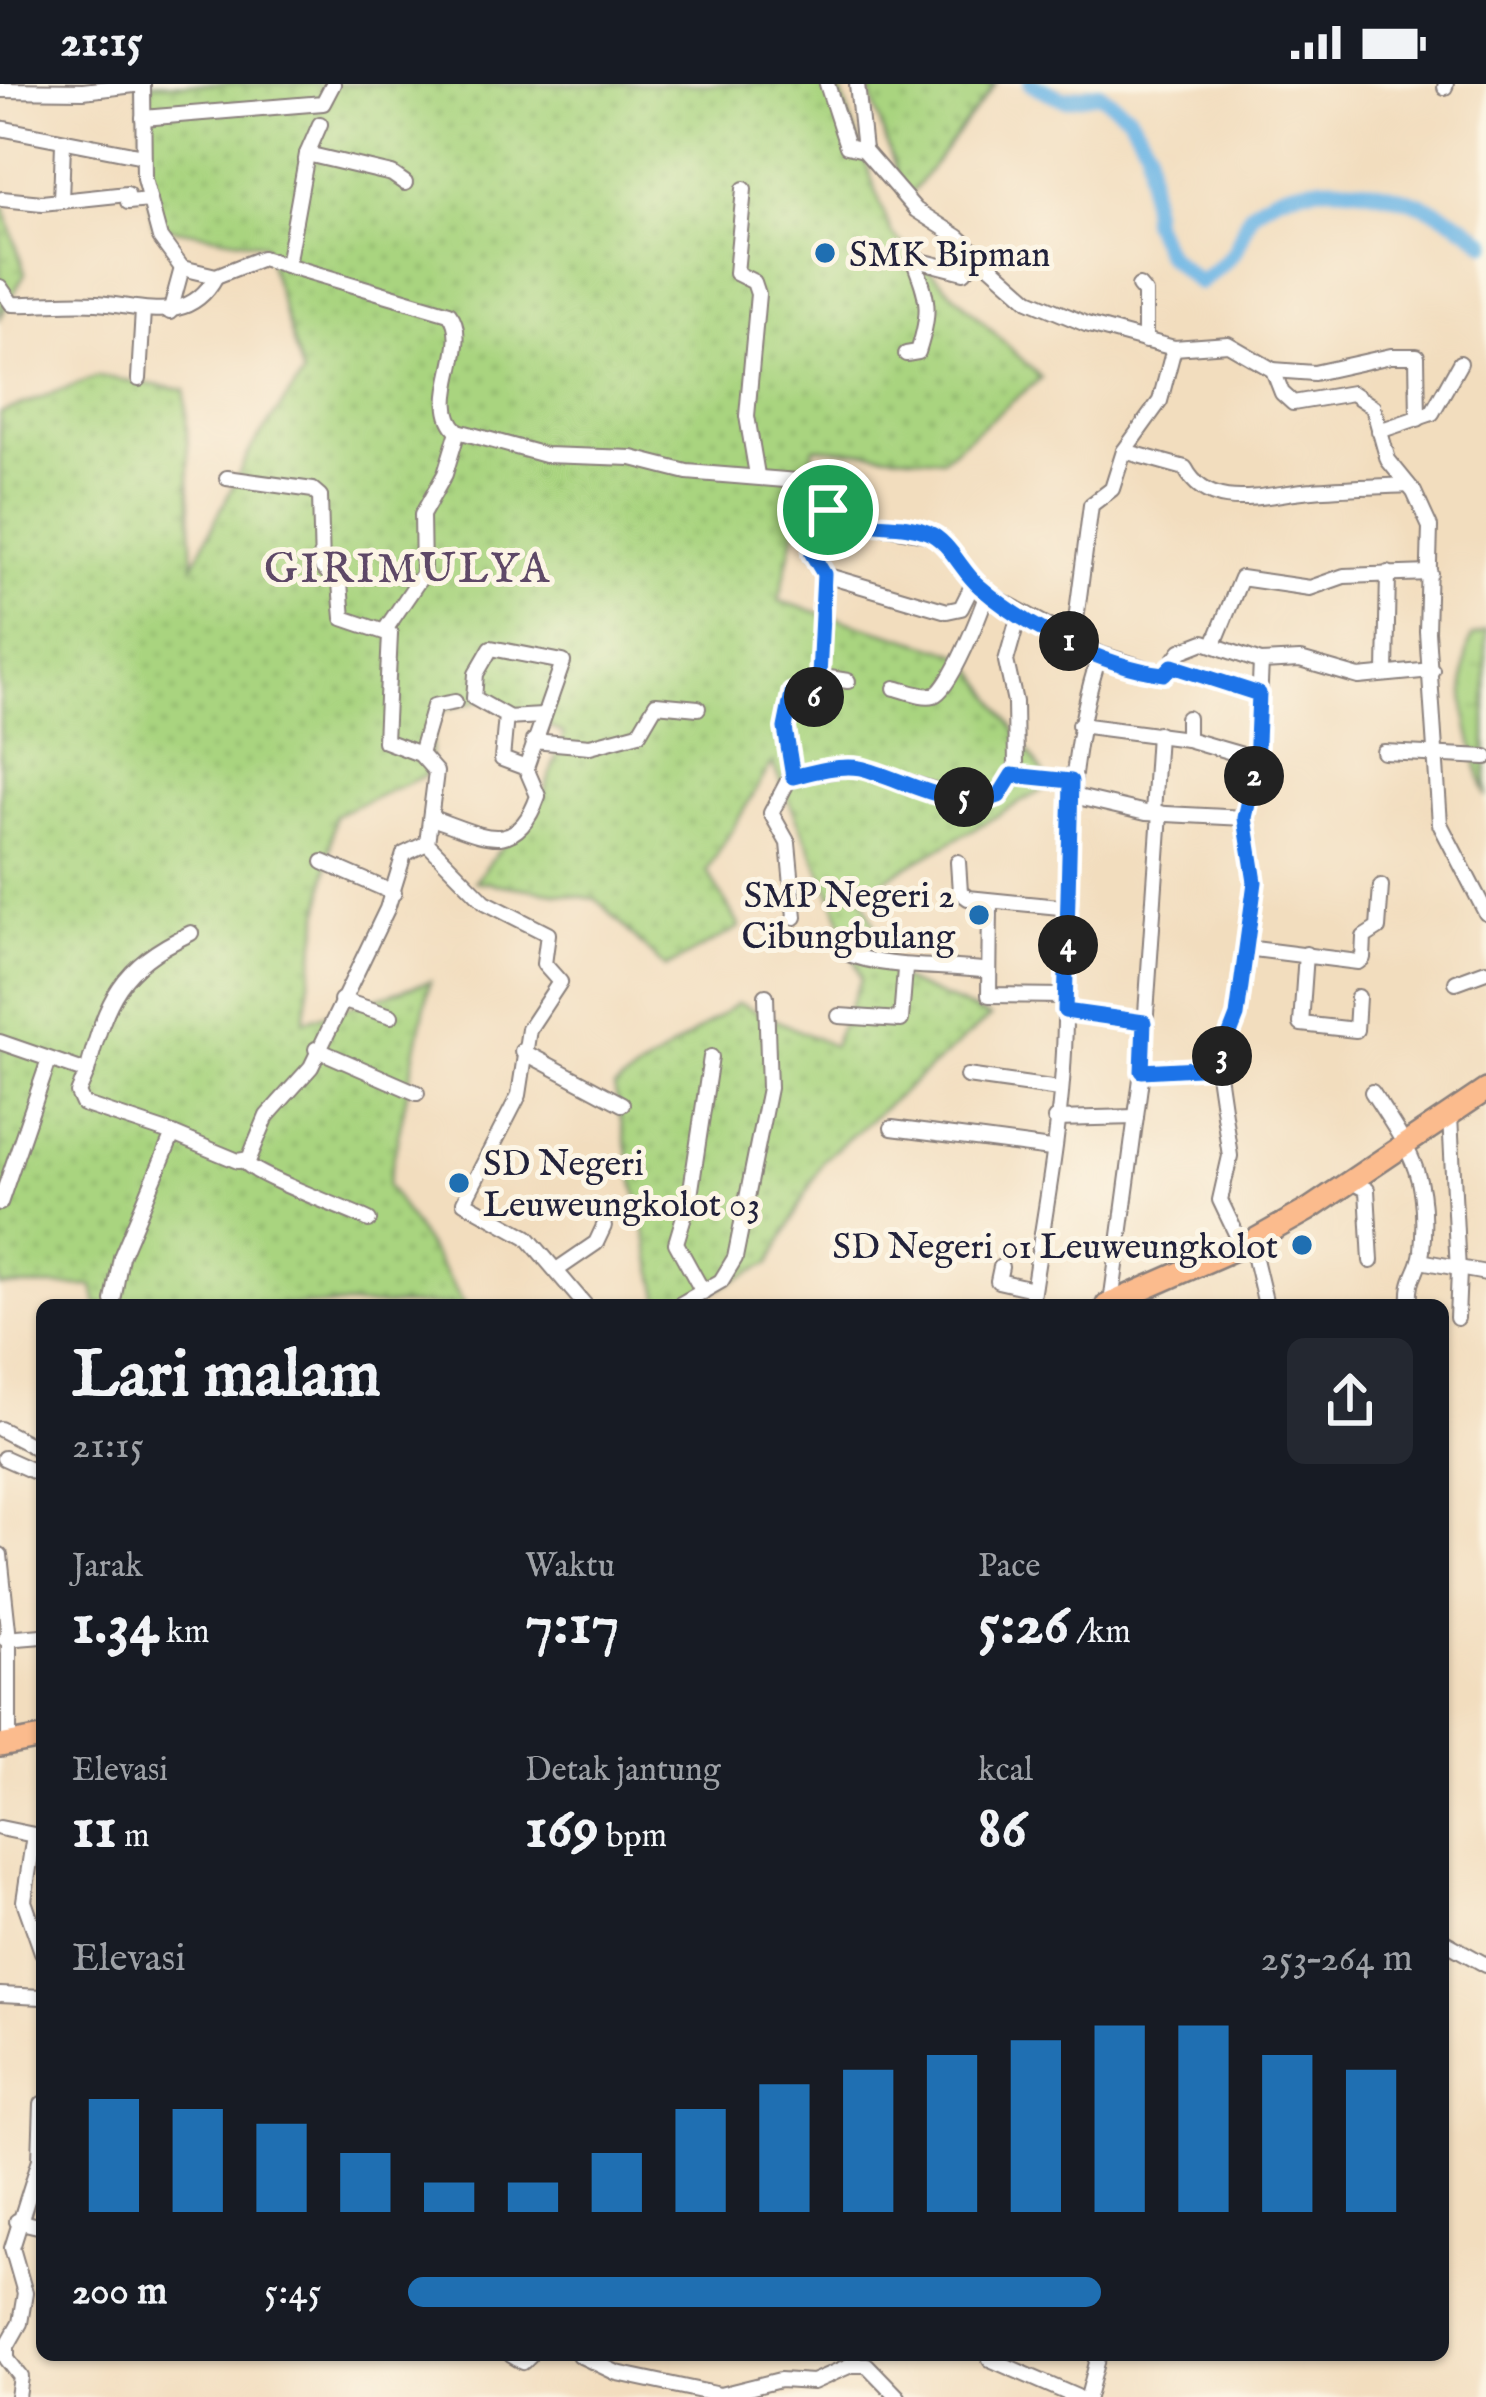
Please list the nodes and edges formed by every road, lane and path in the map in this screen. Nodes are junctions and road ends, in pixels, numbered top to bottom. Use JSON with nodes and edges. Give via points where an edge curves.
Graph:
{"nodes":[{"id":1,"x":143,"y":84,"type":"edge"},
{"id":2,"x":333,"y":84,"type":"edge"},
{"id":3,"x":827,"y":84,"type":"edge"},
{"id":4,"x":857,"y":84,"type":"edge"},
{"id":5,"x":0,"y":90,"type":"edge"},
{"id":6,"x":143,"y":118,"type":"junction"},
{"id":7,"x":320,"y":124,"type":"dead end"},
{"id":8,"x":0,"y":128,"type":"edge"},
{"id":9,"x":63,"y":142,"type":"junction"},
{"id":10,"x":864,"y":149,"type":"junction"},
{"id":11,"x":307,"y":154,"type":"junction"},
{"id":12,"x":143,"y":156,"type":"junction"},
{"id":13,"x":405,"y":183,"type":"dead end"},
{"id":14,"x":744,"y":189,"type":"dead end"},
{"id":15,"x":2,"y":199,"type":"edge"},
{"id":16,"x":150,"y":200,"type":"junction"},
{"id":17,"x":61,"y":201,"type":"junction"},
{"id":18,"x":979,"y":256,"type":"junction"},
{"id":19,"x":287,"y":265,"type":"junction"},
{"id":20,"x":182,"y":268,"type":"junction"},
{"id":21,"x":216,"y":276,"type":"junction"},
{"id":22,"x":1138,"y":286,"type":"dead end"},
{"id":23,"x":0,"y":287,"type":"edge"},
{"id":24,"x":143,"y":310,"type":"junction"},
{"id":25,"x":170,"y":312,"type":"junction"},
{"id":26,"x":1144,"y":341,"type":"junction"},
{"id":27,"x":1174,"y":348,"type":"junction"},
{"id":28,"x":906,"y":354,"type":"dead end"},
{"id":29,"x":1460,"y":363,"type":"dead end"},
{"id":30,"x":1273,"y":370,"type":"junction"},
{"id":31,"x":140,"y":379,"type":"dead end"},
{"id":32,"x":1418,"y":419,"type":"junction"},
{"id":33,"x":458,"y":431,"type":"junction"},
{"id":34,"x":1379,"y":431,"type":"junction"},
{"id":35,"x":1124,"y":451,"type":"junction"},
{"id":36,"x":757,"y":475,"type":"junction"},
{"id":37,"x":227,"y":478,"type":"dead end"},
{"id":38,"x":1408,"y":485,"type":"junction"},
{"id":39,"x":828,"y":510,"type":"junction"},
{"id":40,"x":1388,"y":573,"type":"junction"},
{"id":41,"x":1430,"y":573,"type":"junction"},
{"id":42,"x":824,"y":574,"type":"junction"},
{"id":43,"x":974,"y":582,"type":"junction"},
{"id":44,"x":987,"y":593,"type":"junction"},
{"id":45,"x":1019,"y":615,"type":"junction"},
{"id":46,"x":386,"y":629,"type":"junction"},
{"id":47,"x":1072,"y":643,"type":"junction"},
{"id":48,"x":1214,"y":644,"type":"junction"},
{"id":49,"x":1100,"y":654,"type":"junction"},
{"id":50,"x":1262,"y":662,"type":"junction"},
{"id":51,"x":1172,"y":666,"type":"junction"},
{"id":52,"x":1432,"y":670,"type":"junction"},
{"id":53,"x":1386,"y":672,"type":"junction"},
{"id":54,"x":823,"y":677,"type":"junction"},
{"id":55,"x":848,"y":681,"type":"dead end"},
{"id":56,"x":895,"y":688,"type":"dead end"},
{"id":57,"x":1259,"y":694,"type":"junction"},
{"id":58,"x":455,"y":702,"type":"dead end"},
{"id":59,"x":698,"y":708,"type":"dead end"},
{"id":60,"x":543,"y":716,"type":"junction"},
{"id":61,"x":506,"y":718,"type":"junction"},
{"id":62,"x":1187,"y":718,"type":"dead end"},
{"id":63,"x":1079,"y":725,"type":"junction"},
{"id":64,"x":1157,"y":734,"type":"junction"},
{"id":65,"x":1187,"y":739,"type":"junction"},
{"id":66,"x":533,"y":741,"type":"junction"},
{"id":67,"x":1384,"y":752,"type":"dead end"},
{"id":68,"x":420,"y":754,"type":"junction"},
{"id":69,"x":1436,"y":755,"type":"junction"},
{"id":70,"x":1486,"y":757,"type":"edge"},
{"id":71,"x":1256,"y":759,"type":"junction"},
{"id":72,"x":526,"y":768,"type":"junction"},
{"id":73,"x":1012,"y":775,"type":"junction"},
{"id":74,"x":793,"y":777,"type":"junction"},
{"id":75,"x":1070,"y":788,"type":"junction"},
{"id":76,"x":1156,"y":813,"type":"junction"},
{"id":77,"x":431,"y":818,"type":"junction"},
{"id":78,"x":1245,"y":818,"type":"junction"},
{"id":79,"x":427,"y":843,"type":"junction"},
{"id":80,"x":323,"y":862,"type":"dead end"},
{"id":81,"x":958,"y":862,"type":"dead end"},
{"id":82,"x":1381,"y":886,"type":"dead end"},
{"id":83,"x":394,"y":893,"type":"junction"},
{"id":84,"x":991,"y":903,"type":"junction"},
{"id":85,"x":1070,"y":908,"type":"junction"},
{"id":86,"x":1486,"y":914,"type":"edge"},
{"id":87,"x":795,"y":917,"type":"dead end"},
{"id":88,"x":191,"y":933,"type":"dead end"},
{"id":89,"x":1246,"y":949,"type":"junction"},
{"id":90,"x":843,"y":952,"type":"dead end"},
{"id":91,"x":1306,"y":953,"type":"junction"},
{"id":92,"x":905,"y":969,"type":"junction"},
{"id":93,"x":989,"y":971,"type":"junction"},
{"id":94,"x":1486,"y":971,"type":"edge"},
{"id":95,"x":1456,"y":982,"type":"dead end"},
{"id":96,"x":766,"y":996,"type":"dead end"},
{"id":97,"x":1358,"y":997,"type":"dead end"},
{"id":98,"x":341,"y":1000,"type":"junction"},
{"id":99,"x":1065,"y":1003,"type":"junction"},
{"id":100,"x":391,"y":1016,"type":"dead end"},
{"id":101,"x":839,"y":1016,"type":"dead end"},
{"id":102,"x":1144,"y":1022,"type":"junction"},
{"id":103,"x":0,"y":1042,"type":"edge"},
{"id":104,"x":316,"y":1049,"type":"junction"},
{"id":105,"x":522,"y":1051,"type":"junction"},
{"id":106,"x":711,"y":1057,"type":"dead end"},
{"id":107,"x":50,"y":1060,"type":"junction"},
{"id":108,"x":1217,"y":1067,"type":"junction"},
{"id":109,"x":1142,"y":1071,"type":"junction"},
{"id":110,"x":87,"y":1072,"type":"junction"},
{"id":111,"x":967,"y":1076,"type":"dead end"},
{"id":112,"x":1059,"y":1089,"type":"junction"},
{"id":113,"x":1486,"y":1090,"type":"edge"},
{"id":114,"x":1372,"y":1092,"type":"dead end"},
{"id":115,"x":417,"y":1094,"type":"dead end"},
{"id":116,"x":622,"y":1104,"type":"dead end"},
{"id":117,"x":1450,"y":1117,"type":"junction"},
{"id":118,"x":1136,"y":1118,"type":"junction"},
{"id":119,"x":1055,"y":1119,"type":"junction"},
{"id":120,"x":892,"y":1128,"type":"dead end"},
{"id":121,"x":173,"y":1134,"type":"junction"},
{"id":122,"x":1407,"y":1147,"type":"junction"},
{"id":123,"x":1051,"y":1149,"type":"junction"},
{"id":124,"x":245,"y":1162,"type":"junction"},
{"id":125,"x":1354,"y":1183,"type":"junction"},
{"id":126,"x":0,"y":1203,"type":"edge"},
{"id":127,"x":369,"y":1220,"type":"dead end"},
{"id":128,"x":604,"y":1226,"type":"dead end"},
{"id":129,"x":1243,"y":1239,"type":"junction"},
{"id":130,"x":1371,"y":1261,"type":"dead end"},
{"id":131,"x":1420,"y":1262,"type":"junction"},
{"id":132,"x":1001,"y":1267,"type":"dead end"},
{"id":133,"x":558,"y":1269,"type":"junction"},
{"id":134,"x":1459,"y":1271,"type":"junction"},
{"id":135,"x":1486,"y":1273,"type":"edge"},
{"id":136,"x":703,"y":1292,"type":"junction"},
{"id":137,"x":1032,"y":1297,"type":"edge"},
{"id":138,"x":113,"y":1299,"type":"edge"},
{"id":139,"x":580,"y":1299,"type":"edge"},
{"id":140,"x":691,"y":1299,"type":"edge"},
{"id":141,"x":1110,"y":1299,"type":"edge"},
{"id":142,"x":1119,"y":1299,"type":"edge"},
{"id":143,"x":1264,"y":1299,"type":"edge"},
{"id":144,"x":1410,"y":1299,"type":"edge"},
{"id":145,"x":1457,"y":1318,"type":"dead end"},
{"id":146,"x":6,"y":1433,"type":"edge"},
{"id":147,"x":36,"y":1448,"type":"edge"},
{"id":148,"x":2,"y":1462,"type":"edge"},
{"id":149,"x":36,"y":1472,"type":"edge"},
{"id":150,"x":0,"y":1555,"type":"edge"},
{"id":151,"x":3,"y":1592,"type":"edge"},
{"id":152,"x":36,"y":1636,"type":"edge"},
{"id":153,"x":4,"y":1639,"type":"edge"},
{"id":154,"x":36,"y":1739,"type":"edge"},
{"id":155,"x":5,"y":1746,"type":"edge"},
{"id":156,"x":0,"y":1828,"type":"edge"},
{"id":157,"x":36,"y":1935,"type":"edge"},
{"id":158,"x":1449,"y":1944,"type":"edge"},
{"id":159,"x":1486,"y":1965,"type":"edge"},
{"id":160,"x":0,"y":1995,"type":"edge"},
{"id":161,"x":36,"y":1996,"type":"edge"},
{"id":162,"x":36,"y":2170,"type":"edge"},
{"id":163,"x":17,"y":2221,"type":"junction"},
{"id":164,"x":36,"y":2226,"type":"edge"},
{"id":165,"x":4,"y":2346,"type":"edge"},
{"id":166,"x":591,"y":2361,"type":"edge"},
{"id":167,"x":995,"y":2361,"type":"edge"},
{"id":168,"x":1097,"y":2361,"type":"edge"},
{"id":169,"x":725,"y":2395,"type":"edge"},
{"id":170,"x":18,"y":2397,"type":"edge"},
{"id":171,"x":898,"y":2397,"type":"edge"},
{"id":172,"x":1077,"y":2397,"type":"edge"},
{"id":173,"x":1088,"y":2397,"type":"edge"}],
"edges":[{"from":1,"to":5,"type":"street"},
{"from":1,"to":6,"type":"street"},
{"from":2,"to":6,"type":"street","via":[[323,103]]},
{"from":3,"to":10,"type":"street","via":[[842,136]]},
{"from":4,"to":10,"type":"street"},
{"from":6,"to":12,"type":"street"},
{"from":7,"to":11,"type":"street"},
{"from":8,"to":9,"type":"street"},
{"from":9,"to":12,"type":"street"},
{"from":9,"to":17,"type":"street"},
{"from":10,"to":18,"type":"street","via":[[916,210]]},
{"from":11,"to":13,"type":"street"},
{"from":11,"to":19,"type":"street"},
{"from":12,"to":16,"type":"street"},
{"from":14,"to":36,"type":"street","via":[[736,272],[758,294],[747,416]]},
{"from":15,"to":17,"type":"street"},
{"from":16,"to":17,"type":"street","via":[[128,202],[127,194]]},
{"from":16,"to":20,"type":"street","via":[[161,243]]},
{"from":18,"to":26,"type":"street","via":[[1029,299]]},
{"from":18,"to":28,"type":"street","via":[[964,272],[914,259],[930,315],[918,352]]},
{"from":19,"to":21,"type":"street","via":[[252,260]]},
{"from":19,"to":33,"type":"street","via":[[452,315],[447,415]]},
{"from":20,"to":21,"type":"street"},
{"from":20,"to":25,"type":"street"},
{"from":21,"to":25,"type":"street","via":[[194,302]]},
{"from":22,"to":26,"type":"street","via":[[1145,293]]},
{"from":23,"to":24,"type":"street","via":[[12,304]]},
{"from":24,"to":25,"type":"street"},
{"from":24,"to":31,"type":"street"},
{"from":26,"to":27,"type":"street"},
{"from":27,"to":30,"type":"street","via":[[1218,342]]},
{"from":27,"to":35,"type":"street","via":[[1160,401]]},
{"from":29,"to":32,"type":"street","via":[[1432,413]]},
{"from":30,"to":32,"type":"street","via":[[1315,373],[1418,356]]},
{"from":30,"to":34,"type":"street","via":[[1293,403],[1360,396],[1373,407]]},
{"from":32,"to":34,"type":"street"},
{"from":33,"to":36,"type":"street","via":[[545,455]]},
{"from":33,"to":46,"type":"street","via":[[422,515],[423,574]]},
{"from":34,"to":38,"type":"street"},
{"from":35,"to":38,"type":"street","via":[[1185,468],[1206,492],[1245,499]]},
{"from":35,"to":47,"type":"street","via":[[1112,489],[1091,506]]},
{"from":36,"to":39,"type":"street","via":[[797,481]]},
{"from":37,"to":46,"type":"street","via":[[320,496],[322,567],[340,583],[344,619]]},
{"from":38,"to":41,"type":"street","via":[[1430,527]]},
{"from":39,"to":42,"type":"street","via":[[812,554]]},
{"from":39,"to":43,"type":"street","via":[[877,528],[926,532]]},
{"from":40,"to":41,"type":"street"},
{"from":40,"to":48,"type":"street","via":[[1310,588],[1241,578]]},
{"from":40,"to":53,"type":"street"},
{"from":41,"to":52,"type":"street"},
{"from":42,"to":43,"type":"street","via":[[947,611],[961,608]]},
{"from":42,"to":54,"type":"street"},
{"from":43,"to":44,"type":"street"},
{"from":44,"to":45,"type":"street"},
{"from":44,"to":56,"type":"street","via":[[940,691]]},
{"from":45,"to":47,"type":"street"},
{"from":45,"to":73,"type":"street","via":[[1006,662],[1015,702]]},
{"from":46,"to":68,"type":"street","via":[[392,646],[382,734]]},
{"from":47,"to":49,"type":"street"},
{"from":48,"to":50,"type":"street"},
{"from":48,"to":51,"type":"street","via":[[1190,645]]},
{"from":49,"to":51,"type":"street","via":[[1160,674]]},
{"from":49,"to":63,"type":"street"},
{"from":50,"to":53,"type":"street","via":[[1300,660],[1359,677]]},
{"from":50,"to":57,"type":"street"},
{"from":51,"to":57,"type":"street"},
{"from":52,"to":53,"type":"street"},
{"from":52,"to":69,"type":"street"},
{"from":54,"to":55,"type":"street"},
{"from":54,"to":74,"type":"street","via":[[818,697],[792,693],[785,728]]},
{"from":57,"to":71,"type":"street"},
{"from":58,"to":68,"type":"street","via":[[434,706]]},
{"from":59,"to":66,"type":"street","via":[[656,704],[638,733],[601,745]]},
{"from":60,"to":61,"type":"street"},
{"from":60,"to":61,"type":"street","via":[[563,662],[491,648],[474,698]]},
{"from":60,"to":66,"type":"street"},
{"from":61,"to":72,"type":"street","via":[[502,759]]},
{"from":62,"to":65,"type":"street"},
{"from":63,"to":64,"type":"street"},
{"from":63,"to":75,"type":"street"},
{"from":64,"to":65,"type":"street"},
{"from":64,"to":76,"type":"street"},
{"from":65,"to":71,"type":"street"},
{"from":66,"to":72,"type":"street"},
{"from":67,"to":69,"type":"street"},
{"from":68,"to":77,"type":"street","via":[[436,772]]},
{"from":69,"to":70,"type":"street"},
{"from":69,"to":86,"type":"street","via":[[1440,824]]},
{"from":71,"to":78,"type":"street"},
{"from":72,"to":77,"type":"street","via":[[538,796],[513,836],[493,838]]},
{"from":73,"to":74,"type":"street","via":[[987,800],[934,793],[856,767]]},
{"from":73,"to":75,"type":"street"},
{"from":74,"to":87,"type":"street","via":[[771,813],[788,843]]},
{"from":75,"to":76,"type":"street"},
{"from":75,"to":85,"type":"street"},
{"from":76,"to":78,"type":"street"},
{"from":76,"to":102,"type":"street"},
{"from":77,"to":79,"type":"street"},
{"from":78,"to":89,"type":"street","via":[[1255,882]]},
{"from":79,"to":83,"type":"street","via":[[404,854]]},
{"from":79,"to":105,"type":"street","via":[[485,902],[548,934],[544,964],[560,982]]},
{"from":80,"to":83,"type":"street"},
{"from":81,"to":84,"type":"street","via":[[960,892]]},
{"from":82,"to":91,"type":"street","via":[[1378,928],[1364,937],[1364,958]]},
{"from":83,"to":98,"type":"street"},
{"from":84,"to":85,"type":"street"},
{"from":84,"to":93,"type":"street"},
{"from":85,"to":99,"type":"street"},
{"from":88,"to":110,"type":"street","via":[[118,983]]},
{"from":89,"to":91,"type":"street"},
{"from":89,"to":108,"type":"street","via":[[1237,1016]]},
{"from":90,"to":92,"type":"street"},
{"from":91,"to":97,"type":"street","via":[[1300,1024],[1356,1030]]},
{"from":92,"to":93,"type":"street"},
{"from":92,"to":101,"type":"street","via":[[901,1020]]},
{"from":93,"to":99,"type":"street","via":[[993,997]]},
{"from":94,"to":95,"type":"street"},
{"from":96,"to":136,"type":"street","via":[[769,1088],[749,1199],[731,1268]]},
{"from":98,"to":100,"type":"street"},
{"from":98,"to":104,"type":"street"},
{"from":99,"to":102,"type":"street"},
{"from":99,"to":112,"type":"street"},
{"from":102,"to":109,"type":"street"},
{"from":103,"to":107,"type":"street"},
{"from":104,"to":115,"type":"street"},
{"from":104,"to":124,"type":"street"},
{"from":105,"to":116,"type":"street"},
{"from":105,"to":133,"type":"street","via":[[519,1094],[464,1202],[520,1232]]},
{"from":106,"to":136,"type":"street","via":[[676,1243]]},
{"from":107,"to":110,"type":"street"},
{"from":107,"to":126,"type":"street"},
{"from":108,"to":109,"type":"street"},
{"from":108,"to":129,"type":"street","via":[[1230,1156],[1220,1200]]},
{"from":109,"to":118,"type":"street"},
{"from":110,"to":121,"type":"street","via":[[82,1104]]},
{"from":111,"to":112,"type":"street"},
{"from":112,"to":119,"type":"street"},
{"from":113,"to":117,"type":"highway"},
{"from":114,"to":122,"type":"street"},
{"from":117,"to":122,"type":"highway"},
{"from":117,"to":134,"type":"street"},
{"from":118,"to":119,"type":"street"},
{"from":118,"to":141,"type":"street"},
{"from":119,"to":123,"type":"street"},
{"from":120,"to":123,"type":"street"},
{"from":121,"to":124,"type":"street"},
{"from":121,"to":138,"type":"street","via":[[121,1257]]},
{"from":122,"to":125,"type":"highway"},
{"from":122,"to":131,"type":"street","via":[[1419,1166]]},
{"from":123,"to":137,"type":"street"},
{"from":124,"to":127,"type":"street","via":[[266,1180],[311,1191]]},
{"from":125,"to":129,"type":"highway"},
{"from":125,"to":130,"type":"street","via":[[1370,1200]]},
{"from":128,"to":133,"type":"street","via":[[596,1243]]},
{"from":129,"to":142,"type":"highway"},
{"from":129,"to":143,"type":"street"},
{"from":131,"to":134,"type":"street"},
{"from":131,"to":144,"type":"street","via":[[1408,1278]]},
{"from":132,"to":137,"type":"street","via":[[998,1281]]},
{"from":133,"to":139,"type":"street"},
{"from":134,"to":135,"type":"street"},
{"from":134,"to":145,"type":"street"},
{"from":136,"to":140,"type":"street"},
{"from":146,"to":147,"type":"street"},
{"from":146,"to":148,"type":"street"},
{"from":148,"to":149,"type":"street"},
{"from":150,"to":151,"type":"street"},
{"from":151,"to":153,"type":"street"},
{"from":152,"to":153,"type":"street"},
{"from":153,"to":155,"type":"street"},
{"from":154,"to":155,"type":"highway"},
{"from":156,"to":157,"type":"street","via":[[34,1835],[24,1901]]},
{"from":158,"to":159,"type":"street"},
{"from":160,"to":161,"type":"street"},
{"from":162,"to":163,"type":"street"},
{"from":163,"to":164,"type":"street"},
{"from":163,"to":165,"type":"street","via":[[12,2248],[25,2293],[17,2336]]},
{"from":165,"to":170,"type":"street","via":[[21,2378]]},
{"from":166,"to":169,"type":"street"},
{"from":167,"to":172,"type":"street"},
{"from":168,"to":173,"type":"street"},
{"from":169,"to":171,"type":"street","via":[[780,2380],[813,2382],[857,2364]]}]}
